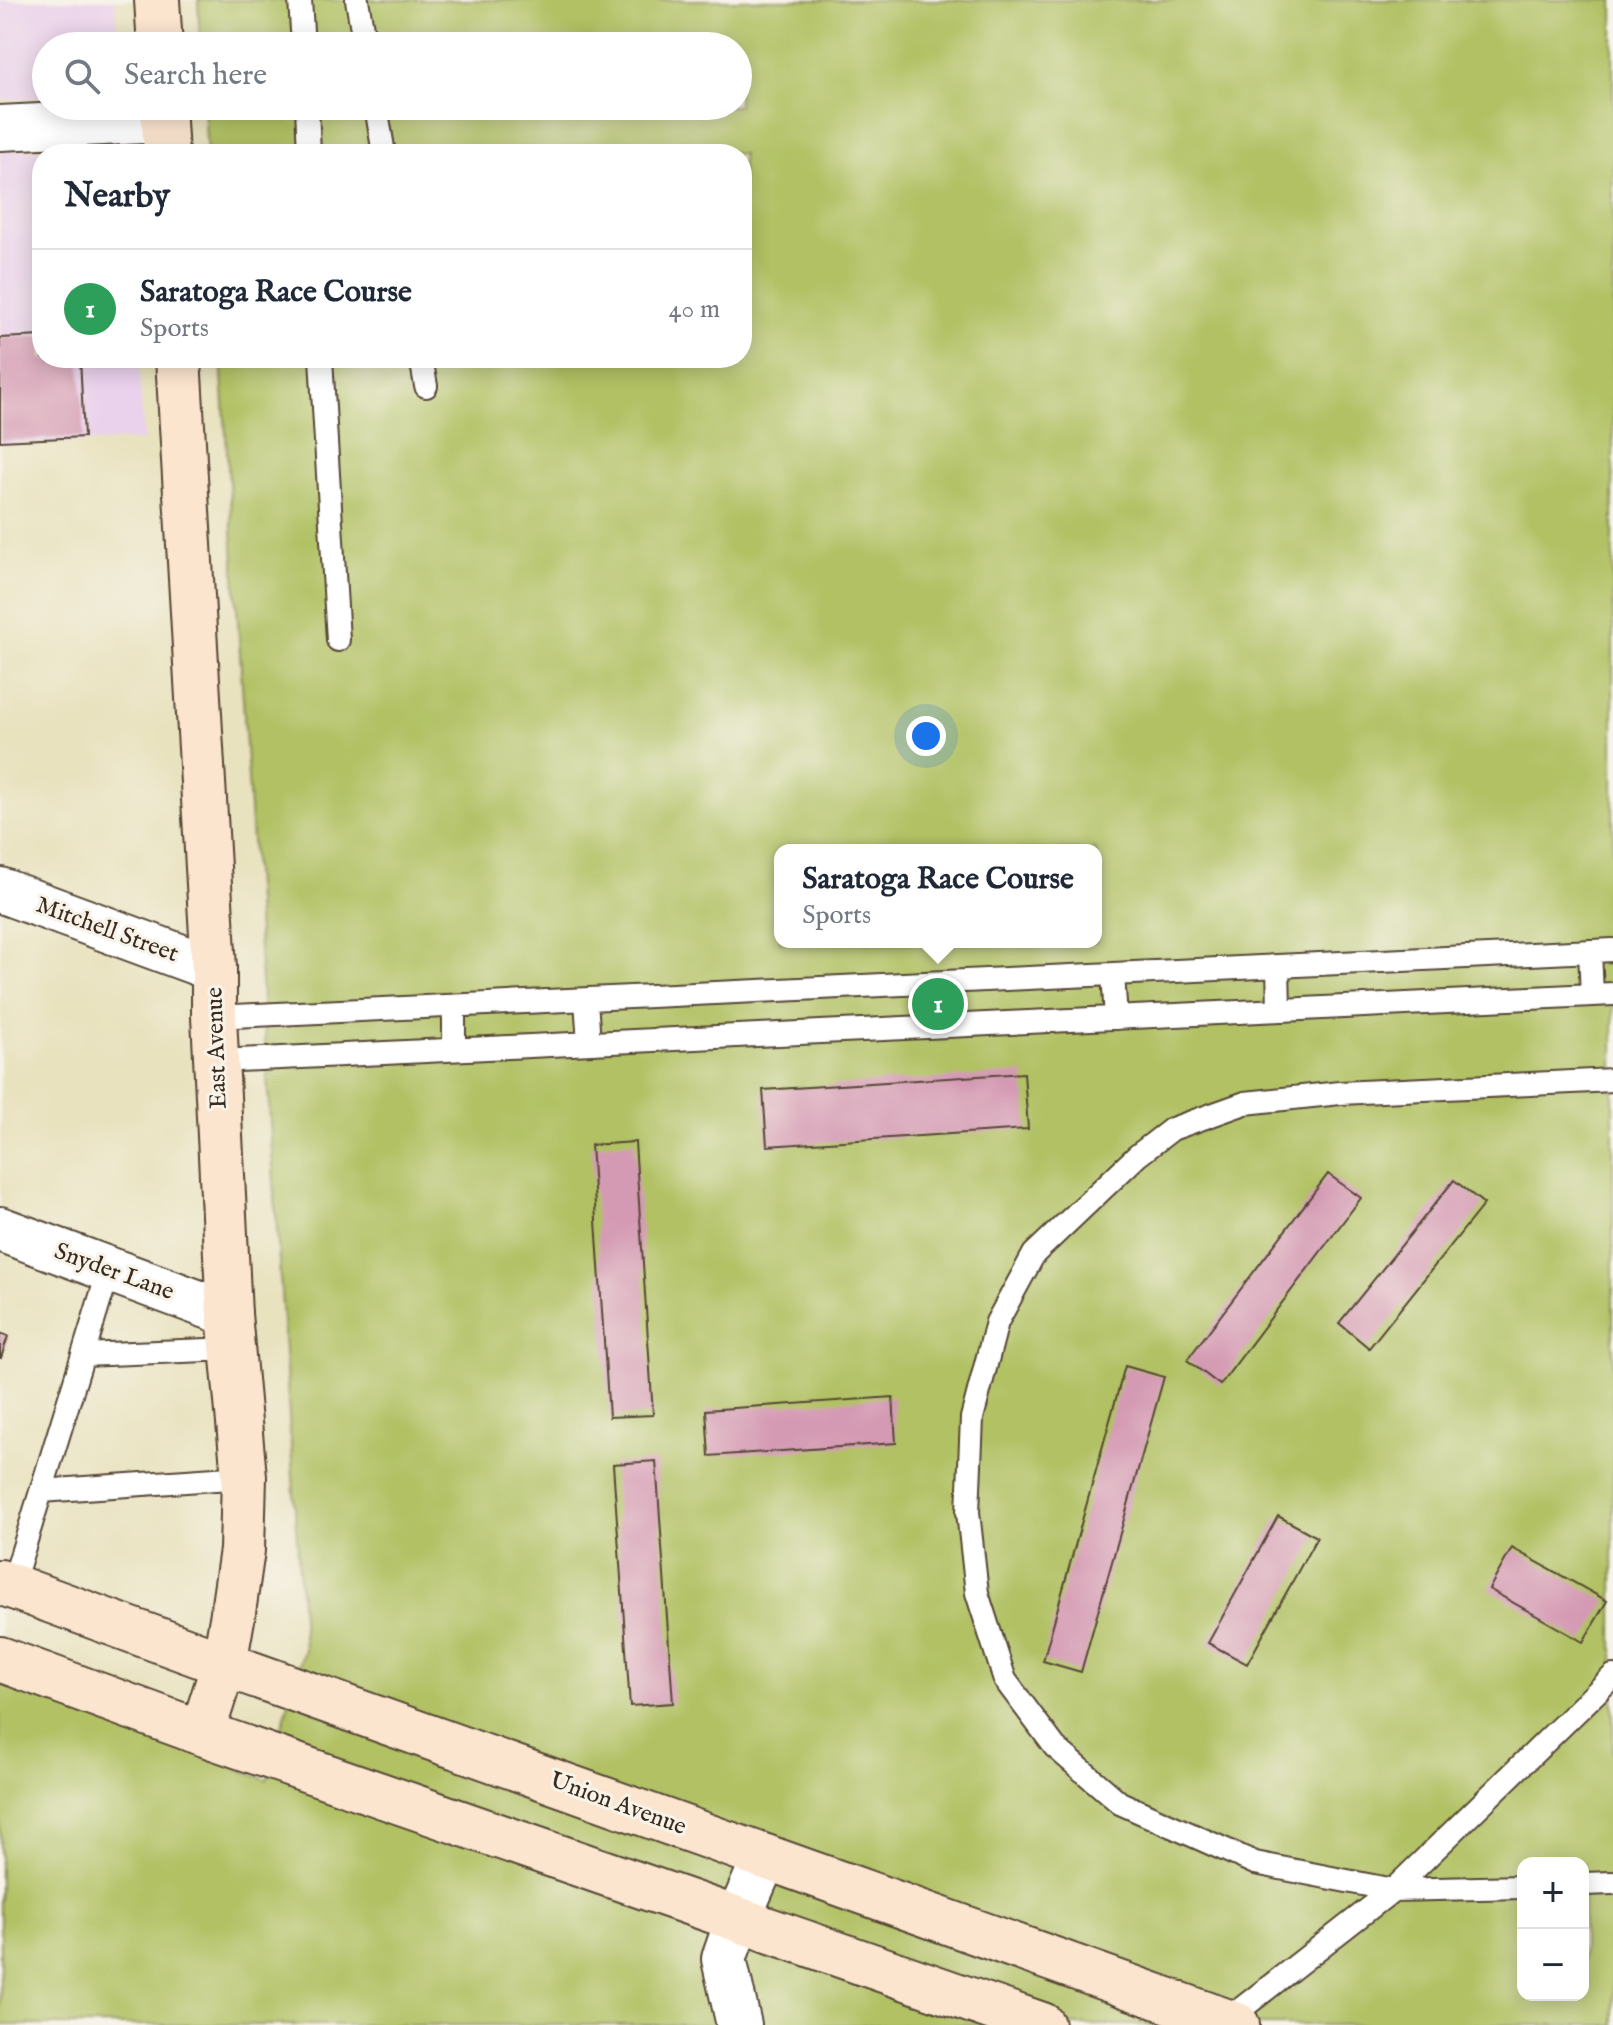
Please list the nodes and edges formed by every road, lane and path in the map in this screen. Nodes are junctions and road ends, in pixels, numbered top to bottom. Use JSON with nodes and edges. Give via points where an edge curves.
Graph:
{"nodes":[{"id":1,"x":157,"y":0,"type":"edge"},
{"id":2,"x":300,"y":0,"type":"edge"},
{"id":3,"x":357,"y":0,"type":"edge"},
{"id":4,"x":159,"y":32,"type":"edge"},
{"id":5,"x":302,"y":32,"type":"edge"},
{"id":6,"x":363,"y":32,"type":"edge"},
{"id":7,"x":308,"y":120,"type":"edge"},
{"id":8,"x":378,"y":120,"type":"edge"},
{"id":9,"x":164,"y":127,"type":"edge"},
{"id":10,"x":0,"y":128,"type":"edge"},
{"id":11,"x":309,"y":144,"type":"edge"},
{"id":12,"x":382,"y":144,"type":"edge"},
{"id":13,"x":179,"y":368,"type":"edge"},
{"id":14,"x":322,"y":368,"type":"edge"},
{"id":15,"x":423,"y":368,"type":"edge"},
{"id":16,"x":426,"y":386,"type":"dead end"},
{"id":17,"x":338,"y":640,"type":"dead end"},
{"id":18,"x":0,"y":890,"type":"edge"},
{"id":19,"x":1613,"y":950,"type":"edge"},
{"id":20,"x":1590,"y":951,"type":"junction"},
{"id":21,"x":1278,"y":966,"type":"junction"},
{"id":22,"x":214,"y":969,"type":"junction"},
{"id":23,"x":1113,"y":974,"type":"junction"},
{"id":24,"x":1603,"y":994,"type":"edge"},
{"id":25,"x":586,"y":1000,"type":"junction"},
{"id":26,"x":454,"y":1006,"type":"junction"},
{"id":27,"x":1279,"y":1010,"type":"junction"},
{"id":28,"x":214,"y":1017,"type":"junction"},
{"id":29,"x":1116,"y":1018,"type":"junction"},
{"id":30,"x":589,"y":1043,"type":"junction"},
{"id":31,"x":454,"y":1049,"type":"junction"},
{"id":32,"x":217,"y":1061,"type":"junction"},
{"id":33,"x":1613,"y":1080,"type":"edge"},
{"id":34,"x":0,"y":1229,"type":"edge"},
{"id":35,"x":109,"y":1270,"type":"junction"},
{"id":36,"x":231,"y":1331,"type":"junction"},
{"id":37,"x":83,"y":1355,"type":"junction"},
{"id":38,"x":244,"y":1477,"type":"junction"},
{"id":39,"x":41,"y":1491,"type":"junction"},
{"id":40,"x":6,"y":1584,"type":"edge"},
{"id":41,"x":0,"y":1659,"type":"edge"},
{"id":42,"x":224,"y":1664,"type":"junction"},
{"id":43,"x":1613,"y":1676,"type":"edge"},
{"id":44,"x":202,"y":1733,"type":"junction"},
{"id":45,"x":765,"y":1857,"type":"junction"},
{"id":46,"x":1613,"y":1883,"type":"edge"},
{"id":47,"x":1589,"y":1884,"type":"edge"},
{"id":48,"x":1517,"y":1887,"type":"edge"},
{"id":49,"x":1393,"y":1890,"type":"junction"},
{"id":50,"x":738,"y":1919,"type":"junction"},
{"id":51,"x":1228,"y":2024,"type":"edge"},
{"id":52,"x":739,"y":2025,"type":"edge"},
{"id":53,"x":1042,"y":2025,"type":"edge"}],
"edges":[{"from":1,"to":4,"type":"main road"},
{"from":2,"to":5,"type":"lane"},
{"from":3,"to":6,"type":"lane"},
{"from":7,"to":11,"type":"lane"},
{"from":8,"to":12,"type":"lane"},
{"from":9,"to":10,"type":"street"},
{"from":13,"to":22,"type":"main road","name":"East Avenue"},
{"from":14,"to":17,"type":"lane"},
{"from":15,"to":16,"type":"lane"},
{"from":18,"to":22,"type":"street","name":"Mitchell Street"},
{"from":19,"to":20,"type":"lane"},
{"from":20,"to":21,"type":"lane"},
{"from":20,"to":24,"type":"lane"},
{"from":21,"to":23,"type":"lane"},
{"from":21,"to":27,"type":"lane"},
{"from":22,"to":28,"type":"main road","name":"East Avenue"},
{"from":23,"to":25,"type":"lane"},
{"from":23,"to":29,"type":"lane"},
{"from":24,"to":27,"type":"lane"},
{"from":25,"to":26,"type":"lane"},
{"from":25,"to":30,"type":"lane"},
{"from":26,"to":28,"type":"lane"},
{"from":26,"to":31,"type":"lane"},
{"from":27,"to":29,"type":"lane"},
{"from":28,"to":32,"type":"main road","name":"East Avenue"},
{"from":29,"to":30,"type":"lane"},
{"from":30,"to":31,"type":"lane"},
{"from":31,"to":32,"type":"lane"},
{"from":32,"to":36,"type":"main road","name":"East Avenue"},
{"from":33,"to":49,"type":"lane","via":[[1340,1093],[1245,1103],[1172,1129],[1034,1254],[997,1322],[972,1418],[968,1512],[977,1593],[1005,1680],[1055,1747],[1120,1803],[1255,1863]]},
{"from":34,"to":35,"type":"street","name":"Snyder Lane"},
{"from":35,"to":36,"type":"street","name":"Snyder Lane"},
{"from":35,"to":37,"type":"lane"},
{"from":36,"to":37,"type":"lane"},
{"from":36,"to":38,"type":"main road","name":"East Avenue"},
{"from":37,"to":39,"type":"lane"},
{"from":38,"to":39,"type":"lane"},
{"from":38,"to":42,"type":"main road","name":"East Avenue","via":[[242,1550]]},
{"from":39,"to":40,"type":"lane"},
{"from":40,"to":42,"type":"main road","name":"Union Avenue"},
{"from":41,"to":44,"type":"main road"},
{"from":42,"to":44,"type":"main road","name":"East Avenue"},
{"from":42,"to":45,"type":"main road","name":"Union Avenue"},
{"from":43,"to":49,"type":"lane"},
{"from":44,"to":50,"type":"main road"},
{"from":45,"to":50,"type":"street"},
{"from":45,"to":51,"type":"main road","name":"Union Avenue"},
{"from":46,"to":47,"type":"lane"},
{"from":48,"to":49,"type":"lane"},
{"from":49,"to":51,"type":"lane"},
{"from":50,"to":52,"type":"street","via":[[724,1959]]},
{"from":50,"to":53,"type":"main road"}]}
